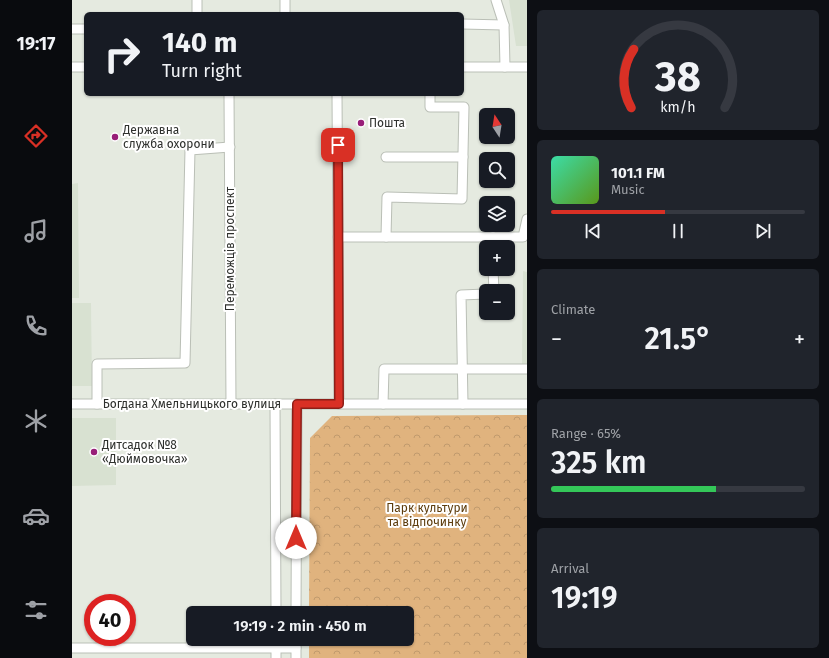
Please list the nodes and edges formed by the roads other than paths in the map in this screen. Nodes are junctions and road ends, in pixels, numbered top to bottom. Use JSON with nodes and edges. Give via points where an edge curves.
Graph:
{"nodes":[{"id":1,"x":197,"y":0,"type":"edge"},
{"id":2,"x":285,"y":0,"type":"edge"},
{"id":3,"x":496,"y":0,"type":"edge"},
{"id":4,"x":197,"y":12,"type":"edge"},
{"id":5,"x":285,"y":12,"type":"edge"},
{"id":6,"x":464,"y":24,"type":"edge"},
{"id":7,"x":504,"y":25,"type":"junction"},
{"id":8,"x":84,"y":29,"type":"edge"},
{"id":9,"x":72,"y":30,"type":"edge"},
{"id":10,"x":72,"y":67,"type":"edge"},
{"id":11,"x":84,"y":67,"type":"edge"},
{"id":12,"x":464,"y":67,"type":"edge"},
{"id":13,"x":506,"y":67,"type":"junction"},
{"id":14,"x":527,"y":67,"type":"edge"},
{"id":15,"x":229,"y":96,"type":"edge"},
{"id":16,"x":337,"y":96,"type":"edge"},
{"id":17,"x":430,"y":96,"type":"edge"},
{"id":18,"x":230,"y":147,"type":"junction"},
{"id":19,"x":386,"y":157,"type":"dead end"},
{"id":20,"x":463,"y":157,"type":"junction"},
{"id":21,"x":527,"y":219,"type":"edge"},
{"id":22,"x":338,"y":237,"type":"junction"},
{"id":23,"x":386,"y":237,"type":"junction"},
{"id":24,"x":493,"y":237,"type":"joint"},
{"id":25,"x":479,"y":294,"type":"edge"},
{"id":26,"x":527,"y":369,"type":"edge"},
{"id":27,"x":462,"y":370,"type":"junction"},
{"id":28,"x":72,"y":404,"type":"edge"},
{"id":29,"x":97,"y":404,"type":"junction"},
{"id":30,"x":231,"y":404,"type":"junction"},
{"id":31,"x":276,"y":404,"type":"junction"},
{"id":32,"x":297,"y":404,"type":"junction"},
{"id":33,"x":339,"y":404,"type":"junction"},
{"id":34,"x":384,"y":404,"type":"junction"},
{"id":35,"x":462,"y":404,"type":"junction"},
{"id":36,"x":527,"y":404,"type":"edge"},
{"id":37,"x":276,"y":606,"type":"edge"},
{"id":38,"x":296,"y":606,"type":"edge"},
{"id":39,"x":219,"y":646,"type":"edge"},
{"id":40,"x":276,"y":646,"type":"edge"},
{"id":41,"x":296,"y":646,"type":"edge"},
{"id":42,"x":72,"y":648,"type":"edge"},
{"id":43,"x":92,"y":648,"type":"junction"},
{"id":44,"x":162,"y":648,"type":"junction"},
{"id":45,"x":92,"y":658,"type":"edge"},
{"id":46,"x":162,"y":658,"type":"edge"},
{"id":47,"x":276,"y":658,"type":"edge"},
{"id":48,"x":296,"y":658,"type":"edge"}],
"edges":[{"from":1,"to":4,"type":"street"},
{"from":2,"to":5,"type":"street"},
{"from":3,"to":7,"type":"street"},
{"from":6,"to":7,"type":"street"},
{"from":7,"to":13,"type":"street"},
{"from":8,"to":9,"type":"street"},
{"from":10,"to":11,"type":"street"},
{"from":12,"to":13,"type":"street"},
{"from":13,"to":14,"type":"street"},
{"from":15,"to":18,"type":"street","name":"Переможців проспект"},
{"from":16,"to":22,"type":"street"},
{"from":17,"to":20,"type":"street","via":[[430,107],[464,107]]},
{"from":18,"to":29,"type":"street","via":[[190,150],[186,363],[97,364]]},
{"from":18,"to":30,"type":"street","name":"Переможців проспект"},
{"from":19,"to":20,"type":"street"},
{"from":20,"to":23,"type":"street","via":[[462,199],[387,197]]},
{"from":21,"to":24,"type":"street","via":[[523,237]]},
{"from":22,"to":23,"type":"street"},
{"from":22,"to":33,"type":"street"},
{"from":23,"to":24,"type":"street"},
{"from":25,"to":27,"type":"street","via":[[461,295]]},
{"from":26,"to":27,"type":"street"},
{"from":27,"to":34,"type":"street","via":[[384,369]]},
{"from":27,"to":35,"type":"street"},
{"from":28,"to":29,"type":"street","name":"Богдана Хмельницького вулиця"},
{"from":29,"to":30,"type":"street","name":"Богдана Хмельницького вулиця"},
{"from":30,"to":31,"type":"street","name":"Богдана Хмельницького вулиця"},
{"from":31,"to":32,"type":"street","name":"Богдана Хмельницького вулиця"},
{"from":31,"to":37,"type":"street"},
{"from":32,"to":33,"type":"street","name":"Богдана Хмельницького вулиця"},
{"from":32,"to":38,"type":"street"},
{"from":33,"to":34,"type":"street","name":"Богдана Хмельницького вулиця"},
{"from":34,"to":35,"type":"street","name":"Богдана Хмельницького вулиця"},
{"from":35,"to":36,"type":"street","name":"Богдана Хмельницького вулиця"},
{"from":39,"to":44,"type":"street"},
{"from":40,"to":47,"type":"street"},
{"from":41,"to":48,"type":"street"},
{"from":42,"to":43,"type":"street"},
{"from":43,"to":44,"type":"street"},
{"from":43,"to":45,"type":"street"},
{"from":44,"to":46,"type":"street"}]}
